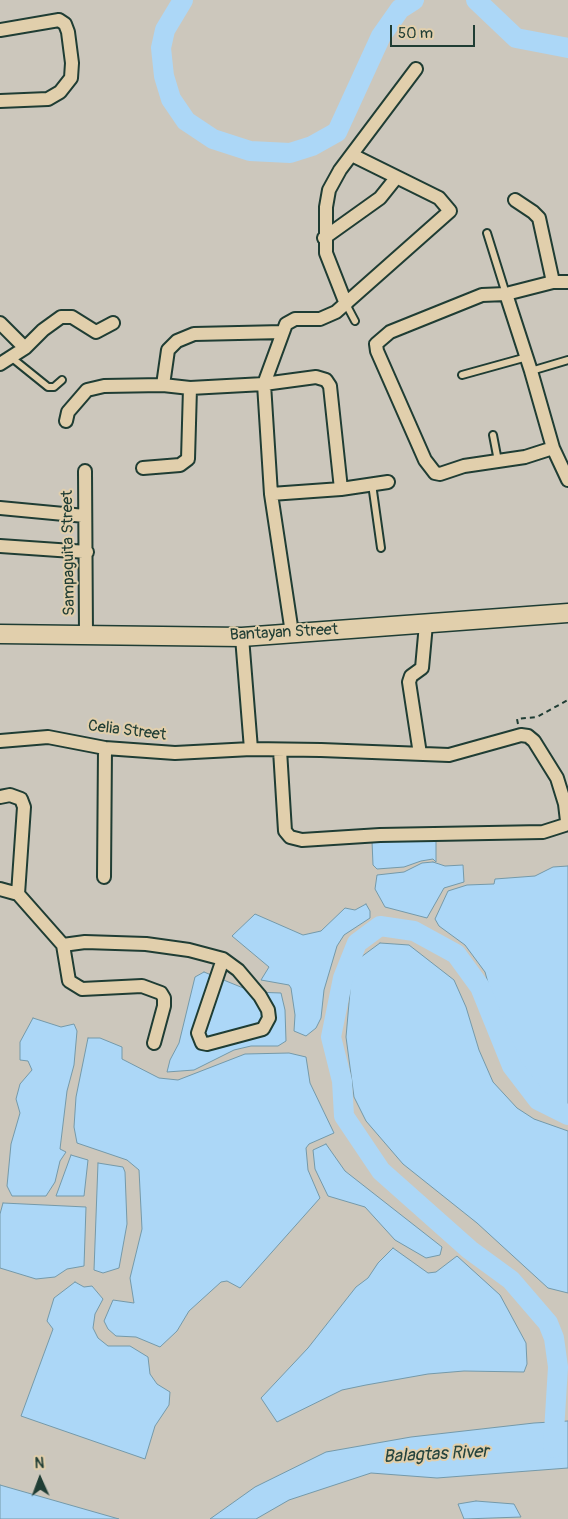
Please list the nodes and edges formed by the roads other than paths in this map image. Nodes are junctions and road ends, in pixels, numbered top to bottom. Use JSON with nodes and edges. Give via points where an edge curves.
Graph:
{"nodes":[{"id":1,"x":0,"y":30,"type":"edge"},
{"id":2,"x":416,"y":69,"type":"dead end"},
{"id":3,"x":0,"y":101,"type":"edge"},
{"id":4,"x":352,"y":155,"type":"junction"},
{"id":5,"x":396,"y":178,"type":"junction"},
{"id":6,"x":515,"y":200,"type":"dead end"},
{"id":7,"x":487,"y":233,"type":"dead end"},
{"id":8,"x":324,"y":238,"type":"junction"},
{"id":9,"x":553,"y":282,"type":"junction"},
{"id":10,"x":567,"y":282,"type":"dead end"},
{"id":11,"x":506,"y":294,"type":"junction"},
{"id":12,"x":346,"y":304,"type":"junction"},
{"id":13,"x":355,"y":321,"type":"dead end"},
{"id":14,"x":0,"y":323,"type":"edge"},
{"id":15,"x":113,"y":323,"type":"dead end"},
{"id":16,"x":284,"y":332,"type":"junction"},
{"id":17,"x":24,"y":348,"type":"junction"},
{"id":18,"x":527,"y":357,"type":"junction"},
{"id":19,"x":12,"y":358,"type":"junction"},
{"id":20,"x":568,"y":360,"type":"edge"},
{"id":21,"x":0,"y":364,"type":"edge"},
{"id":22,"x":531,"y":370,"type":"junction"},
{"id":23,"x":462,"y":375,"type":"dead end"},
{"id":24,"x":62,"y":380,"type":"dead end"},
{"id":25,"x":264,"y":384,"type":"junction"},
{"id":26,"x":163,"y":385,"type":"junction"},
{"id":27,"x":190,"y":388,"type":"junction"},
{"id":28,"x":66,"y":421,"type":"dead end"},
{"id":29,"x":493,"y":435,"type":"dead end"},
{"id":30,"x":553,"y":448,"type":"junction"},
{"id":31,"x":498,"y":461,"type":"junction"},
{"id":32,"x":144,"y":468,"type":"dead end"},
{"id":33,"x":85,"y":471,"type":"dead end"},
{"id":34,"x":568,"y":480,"type":"edge"},
{"id":35,"x":388,"y":482,"type":"dead end"},
{"id":36,"x":372,"y":483,"type":"junction"},
{"id":37,"x":341,"y":489,"type":"junction"},
{"id":38,"x":271,"y":494,"type":"junction"},
{"id":39,"x":0,"y":508,"type":"edge"},
{"id":40,"x":85,"y":516,"type":"junction"},
{"id":41,"x":0,"y":546,"type":"edge"},
{"id":42,"x":381,"y":548,"type":"dead end"},
{"id":43,"x":87,"y":552,"type":"junction"},
{"id":44,"x":568,"y":613,"type":"edge"},
{"id":45,"x":426,"y":624,"type":"junction"},
{"id":46,"x":292,"y":633,"type":"junction"},
{"id":47,"x":0,"y":634,"type":"edge"},
{"id":48,"x":86,"y":635,"type":"junction"},
{"id":49,"x":242,"y":637,"type":"junction"},
{"id":50,"x":0,"y":741,"type":"edge"},
{"id":51,"x":105,"y":748,"type":"junction"},
{"id":52,"x":251,"y":749,"type":"junction"},
{"id":53,"x":280,"y":750,"type":"junction"},
{"id":54,"x":420,"y":754,"type":"junction"},
{"id":55,"x":0,"y":797,"type":"edge"},
{"id":56,"x":104,"y":877,"type":"dead end"},
{"id":57,"x":0,"y":889,"type":"edge"},
{"id":58,"x":18,"y":894,"type":"junction"},
{"id":59,"x":63,"y":945,"type":"junction"},
{"id":60,"x":222,"y":959,"type":"junction"},
{"id":61,"x":154,"y":1043,"type":"dead end"}],
"edges":[{"from":1,"to":3,"type":"street","via":[[58,20],[65,24],[68,32],[72,63],[71,78],[60,92],[48,99]]},
{"from":2,"to":4,"type":"street"},
{"from":4,"to":5,"type":"street"},
{"from":4,"to":8,"type":"street","via":[[329,190]]},
{"from":5,"to":8,"type":"street","via":[[380,198]]},
{"from":5,"to":12,"type":"street","via":[[439,198],[450,211]]},
{"from":6,"to":9,"type":"street","via":[[539,218]]},
{"from":7,"to":11,"type":"lane"},
{"from":8,"to":12,"type":"street","via":[[331,269]]},
{"from":9,"to":10,"type":"street"},
{"from":9,"to":11,"type":"street"},
{"from":11,"to":18,"type":"street"},
{"from":11,"to":31,"type":"street","via":[[482,295],[458,304],[390,332],[376,344],[425,460],[434,473]]},
{"from":12,"to":13,"type":"lane"},
{"from":12,"to":16,"type":"street","via":[[329,316],[289,321]]},
{"from":14,"to":17,"type":"street"},
{"from":15,"to":17,"type":"street","via":[[96,332],[72,317],[61,317]]},
{"from":16,"to":25,"type":"street"},
{"from":16,"to":26,"type":"street","via":[[194,334],[177,341],[168,350]]},
{"from":17,"to":19,"type":"street"},
{"from":18,"to":22,"type":"street"},
{"from":18,"to":23,"type":"lane"},
{"from":19,"to":21,"type":"street"},
{"from":19,"to":24,"type":"lane","via":[[48,387],[54,387]]},
{"from":20,"to":22,"type":"lane"},
{"from":22,"to":30,"type":"street"},
{"from":25,"to":27,"type":"street"},
{"from":25,"to":37,"type":"street","via":[[316,377],[326,380],[330,386]]},
{"from":25,"to":38,"type":"street"},
{"from":26,"to":27,"type":"street"},
{"from":26,"to":28,"type":"street","via":[[92,388],[68,412]]},
{"from":27,"to":32,"type":"street","via":[[188,459],[180,465]]},
{"from":29,"to":31,"type":"lane"},
{"from":30,"to":31,"type":"street"},
{"from":30,"to":34,"type":"street"},
{"from":33,"to":40,"type":"street","name":"Sampaguita Street"},
{"from":35,"to":36,"type":"street"},
{"from":36,"to":37,"type":"street"},
{"from":36,"to":42,"type":"lane"},
{"from":37,"to":38,"type":"street"},
{"from":38,"to":46,"type":"street"},
{"from":39,"to":40,"type":"street"},
{"from":40,"to":43,"type":"street","name":"Sampaguita Street"},
{"from":41,"to":43,"type":"street"},
{"from":43,"to":48,"type":"street","name":"Sampaguita Street"},
{"from":44,"to":45,"type":"main road","name":"Bantayan Street"},
{"from":45,"to":46,"type":"main road","name":"Bantayan Street"},
{"from":45,"to":54,"type":"street","via":[[422,668],[411,676],[409,682]]},
{"from":46,"to":49,"type":"main road","name":"Bantayan Street"},
{"from":47,"to":48,"type":"main road","name":"Bantayan Street"},
{"from":48,"to":49,"type":"main road","name":"Bantayan Street"},
{"from":49,"to":52,"type":"street"},
{"from":50,"to":51,"type":"street","name":"Celia Street","via":[[48,737]]},
{"from":51,"to":52,"type":"street","name":"Celia Street","via":[[175,754]]},
{"from":51,"to":56,"type":"street"},
{"from":52,"to":53,"type":"street","name":"Celia Street"},
{"from":53,"to":54,"type":"street","name":"Celia Street"},
{"from":53,"to":54,"type":"street","name":"Celia Street","via":[[283,824],[290,837],[302,840],[543,832],[565,825],[568,816],[557,778],[528,736],[520,735],[449,755]]},
{"from":55,"to":58,"type":"street","via":[[10,795],[21,799],[24,806]]},
{"from":57,"to":58,"type":"street"},
{"from":58,"to":59,"type":"street"},
{"from":59,"to":60,"type":"street","via":[[101,942],[146,944]]},
{"from":59,"to":61,"type":"street","via":[[69,981],[74,986],[82,989],[142,986],[160,993],[164,1006]]},
{"from":60,"to":60,"type":"street","via":[[238,970],[260,996],[268,1010],[268,1018],[262,1029],[207,1044],[198,1034]]}]}
